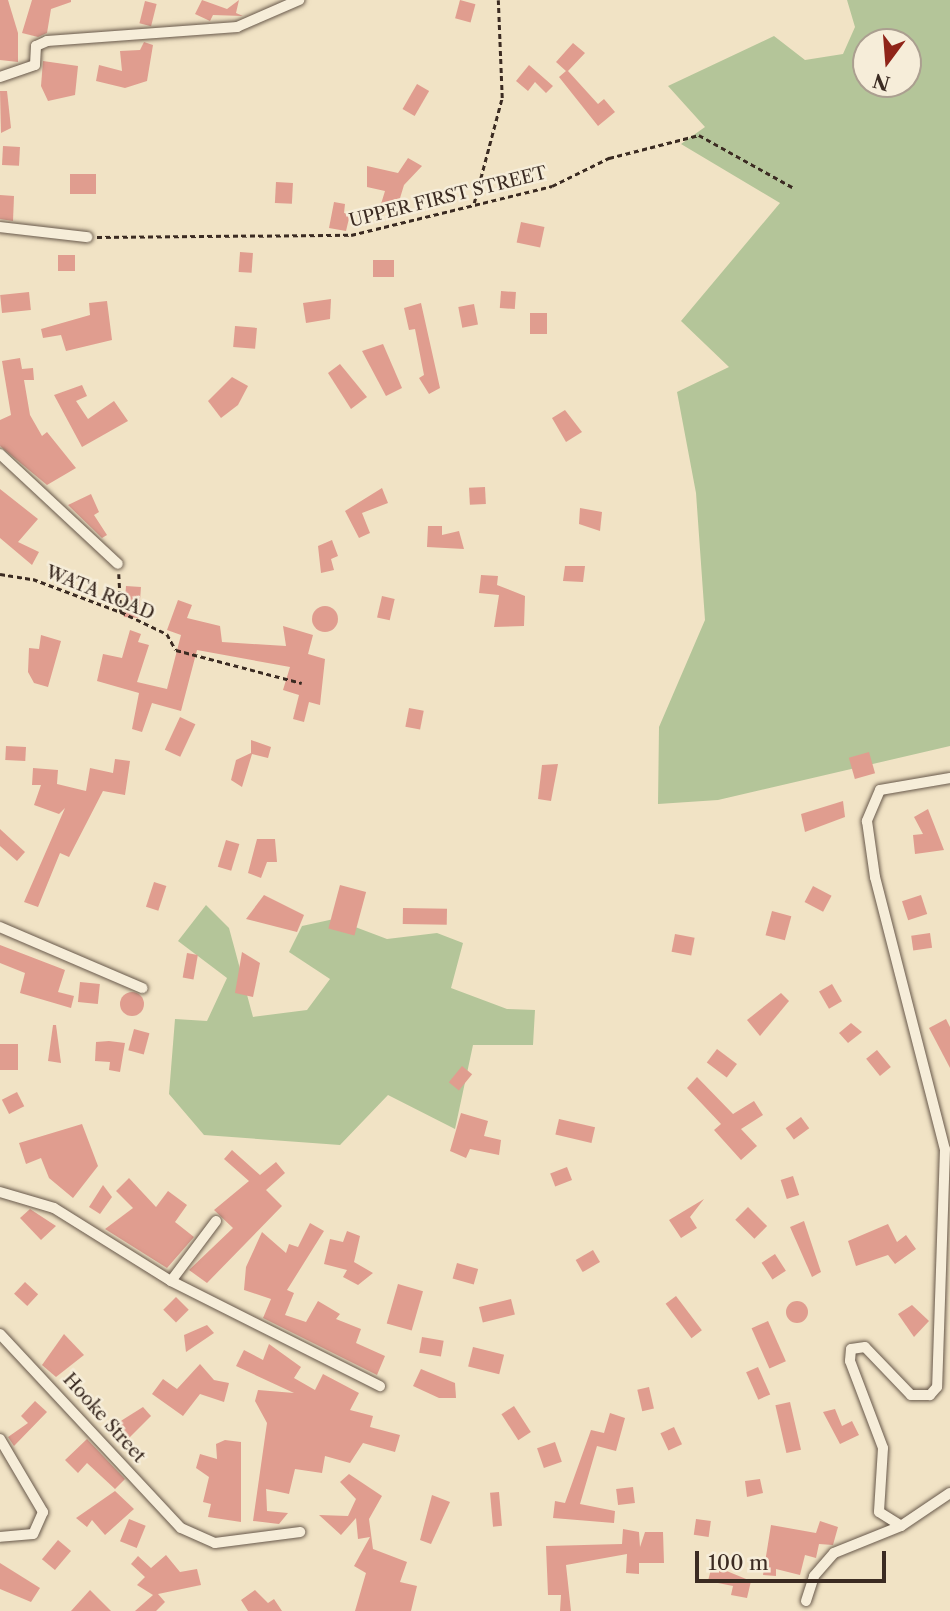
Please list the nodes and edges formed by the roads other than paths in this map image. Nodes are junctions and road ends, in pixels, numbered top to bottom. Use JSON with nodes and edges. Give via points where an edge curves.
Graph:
{"nodes":[{"id":1,"x":299,"y":0,"type":"edge"},
{"id":2,"x":0,"y":77,"type":"edge"},
{"id":3,"x":0,"y":228,"type":"edge"},
{"id":4,"x":87,"y":237,"type":"road end"},
{"id":5,"x":0,"y":454,"type":"edge"},
{"id":6,"x":118,"y":564,"type":"road end"},
{"id":7,"x":950,"y":778,"type":"edge"},
{"id":8,"x":0,"y":927,"type":"edge"},
{"id":9,"x":142,"y":988,"type":"dead end"},
{"id":10,"x":0,"y":1192,"type":"edge"},
{"id":11,"x":216,"y":1221,"type":"dead end"},
{"id":12,"x":171,"y":1281,"type":"junction"},
{"id":13,"x":0,"y":1334,"type":"edge"},
{"id":14,"x":380,"y":1386,"type":"dead end"},
{"id":15,"x":0,"y":1439,"type":"edge"},
{"id":16,"x":950,"y":1493,"type":"edge"},
{"id":17,"x":901,"y":1526,"type":"junction"},
{"id":18,"x":300,"y":1532,"type":"dead end"},
{"id":19,"x":0,"y":1537,"type":"edge"},
{"id":20,"x":806,"y":1601,"type":"dead end"}],
"edges":[{"from":1,"to":2,"type":"street","via":[[237,27],[47,41],[36,46],[35,65]]},
{"from":3,"to":4,"type":"street"},
{"from":5,"to":6,"type":"street"},
{"from":7,"to":17,"type":"street","via":[[880,790],[867,821],[875,877],[945,1149],[937,1387],[930,1395],[911,1395],[864,1347],[852,1349],[883,1448],[879,1512]]},
{"from":8,"to":9,"type":"street"},
{"from":10,"to":12,"type":"street","via":[[54,1208]]},
{"from":11,"to":12,"type":"street"},
{"from":12,"to":14,"type":"street"},
{"from":13,"to":18,"type":"street","name":"Hooke Street","via":[[181,1528],[215,1543]]},
{"from":15,"to":19,"type":"street","via":[[43,1512],[33,1534]]},
{"from":16,"to":17,"type":"street"},
{"from":17,"to":20,"type":"street","via":[[834,1553],[814,1576]]}]}
